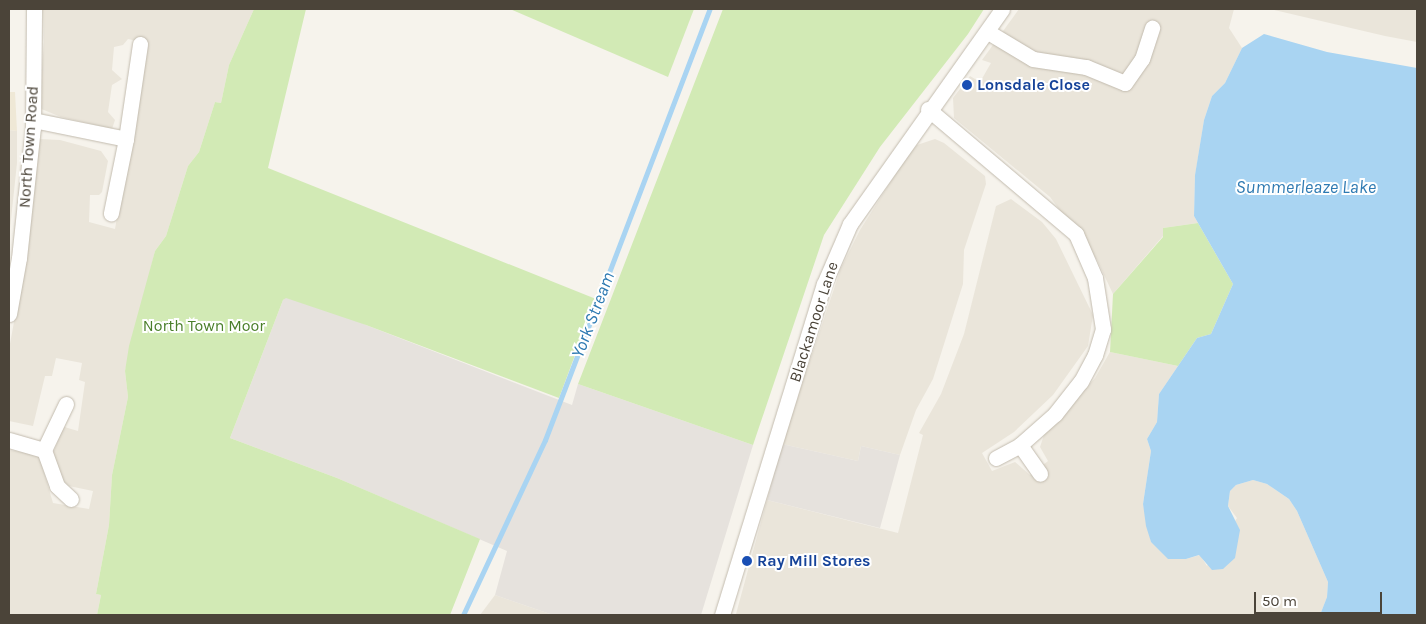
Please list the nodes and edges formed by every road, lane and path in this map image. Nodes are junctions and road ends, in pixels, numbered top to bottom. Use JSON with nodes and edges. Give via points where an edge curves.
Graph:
{"nodes":[{"id":1,"x":34,"y":9,"type":"edge"},
{"id":2,"x":1002,"y":9,"type":"edge"},
{"id":3,"x":1152,"y":28,"type":"dead end"},
{"id":4,"x":988,"y":32,"type":"junction"},
{"id":5,"x":140,"y":44,"type":"dead end"},
{"id":6,"x":928,"y":109,"type":"junction"},
{"id":7,"x":33,"y":120,"type":"junction"},
{"id":8,"x":126,"y":139,"type":"junction"},
{"id":9,"x":111,"y":213,"type":"dead end"},
{"id":10,"x":10,"y":303,"type":"edge"},
{"id":11,"x":66,"y":404,"type":"dead end"},
{"id":12,"x":9,"y":440,"type":"edge"},
{"id":13,"x":1020,"y":446,"type":"junction"},
{"id":14,"x":44,"y":450,"type":"junction"},
{"id":15,"x":996,"y":458,"type":"dead end"},
{"id":16,"x":1040,"y":474,"type":"dead end"},
{"id":17,"x":71,"y":499,"type":"dead end"},
{"id":18,"x":722,"y":615,"type":"edge"}],
"edges":[{"from":1,"to":7,"type":"street","name":"North Town Road"},
{"from":2,"to":4,"type":"street","name":"Blackamoor Lane"},
{"from":3,"to":4,"type":"street","via":[[1142,59],[1125,83],[1086,67],[1033,59]]},
{"from":4,"to":6,"type":"street","name":"Blackamoor Lane"},
{"from":5,"to":8,"type":"street"},
{"from":6,"to":13,"type":"street","via":[[1076,234],[1095,278],[1103,329],[1095,355],[1081,381],[1055,414]]},
{"from":6,"to":18,"type":"street","name":"Blackamoor Lane","via":[[850,224],[824,284]]},
{"from":7,"to":8,"type":"street"},
{"from":7,"to":10,"type":"street","name":"North Town Road","via":[[19,258]]},
{"from":8,"to":9,"type":"street"},
{"from":11,"to":14,"type":"street"},
{"from":12,"to":14,"type":"street"},
{"from":13,"to":15,"type":"street"},
{"from":13,"to":16,"type":"street"},
{"from":14,"to":17,"type":"street","via":[[57,486]]}]}
